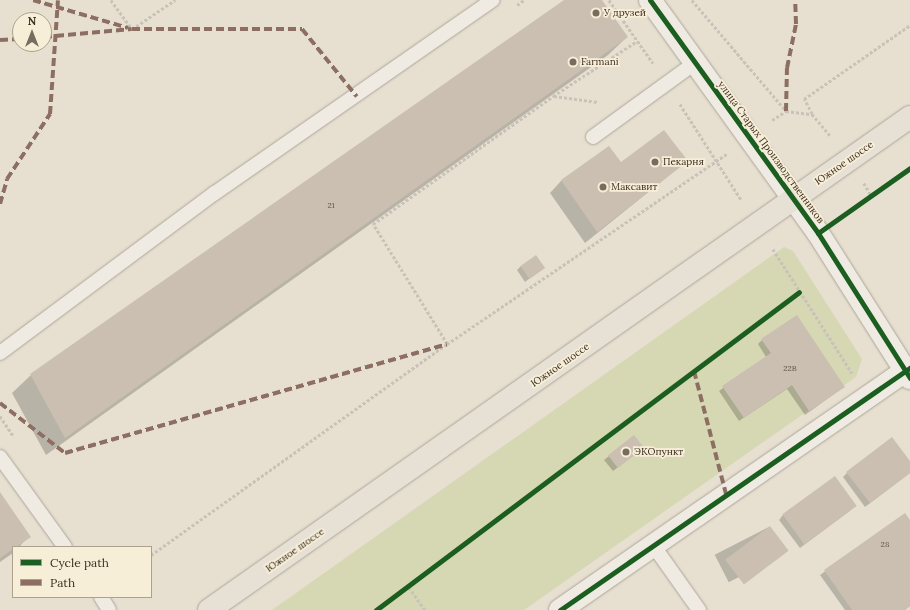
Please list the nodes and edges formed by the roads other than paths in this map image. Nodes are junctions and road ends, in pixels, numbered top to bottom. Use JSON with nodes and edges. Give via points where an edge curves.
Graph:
{"nodes":[{"id":1,"x":493,"y":0,"type":"edge"},
{"id":2,"x":650,"y":0,"type":"edge"},
{"id":3,"x":695,"y":63,"type":"junction"},
{"id":4,"x":910,"y":117,"type":"edge"},
{"id":5,"x":593,"y":137,"type":"dead end"},
{"id":6,"x":794,"y":199,"type":"junction"},
{"id":7,"x":0,"y":353,"type":"edge"},
{"id":8,"x":908,"y":373,"type":"edge"},
{"id":9,"x":0,"y":457,"type":"edge"},
{"id":10,"x":653,"y":545,"type":"junction"},
{"id":11,"x":64,"y":546,"type":"edge"},
{"id":12,"x":102,"y":598,"type":"edge"},
{"id":13,"x":109,"y":610,"type":"edge"},
{"id":14,"x":209,"y":610,"type":"edge"},
{"id":15,"x":560,"y":610,"type":"edge"},
{"id":16,"x":699,"y":610,"type":"edge"}],
"edges":[{"from":1,"to":7,"type":"lane","via":[[215,193]]},
{"from":2,"to":3,"type":"street","name":"улица Старых Производственников"},
{"from":3,"to":5,"type":"lane"},
{"from":3,"to":6,"type":"street","name":"улица Старых Производственников"},
{"from":4,"to":6,"type":"main road","name":"Южное шоссе"},
{"from":6,"to":8,"type":"street","name":"улица Старых Производственников"},
{"from":6,"to":14,"type":"main road","name":"Южное шоссе"},
{"from":8,"to":10,"type":"street","via":[[867,396]]},
{"from":9,"to":11,"type":"lane"},
{"from":10,"to":15,"type":"street"},
{"from":10,"to":16,"type":"lane"},
{"from":12,"to":13,"type":"lane"}]}
